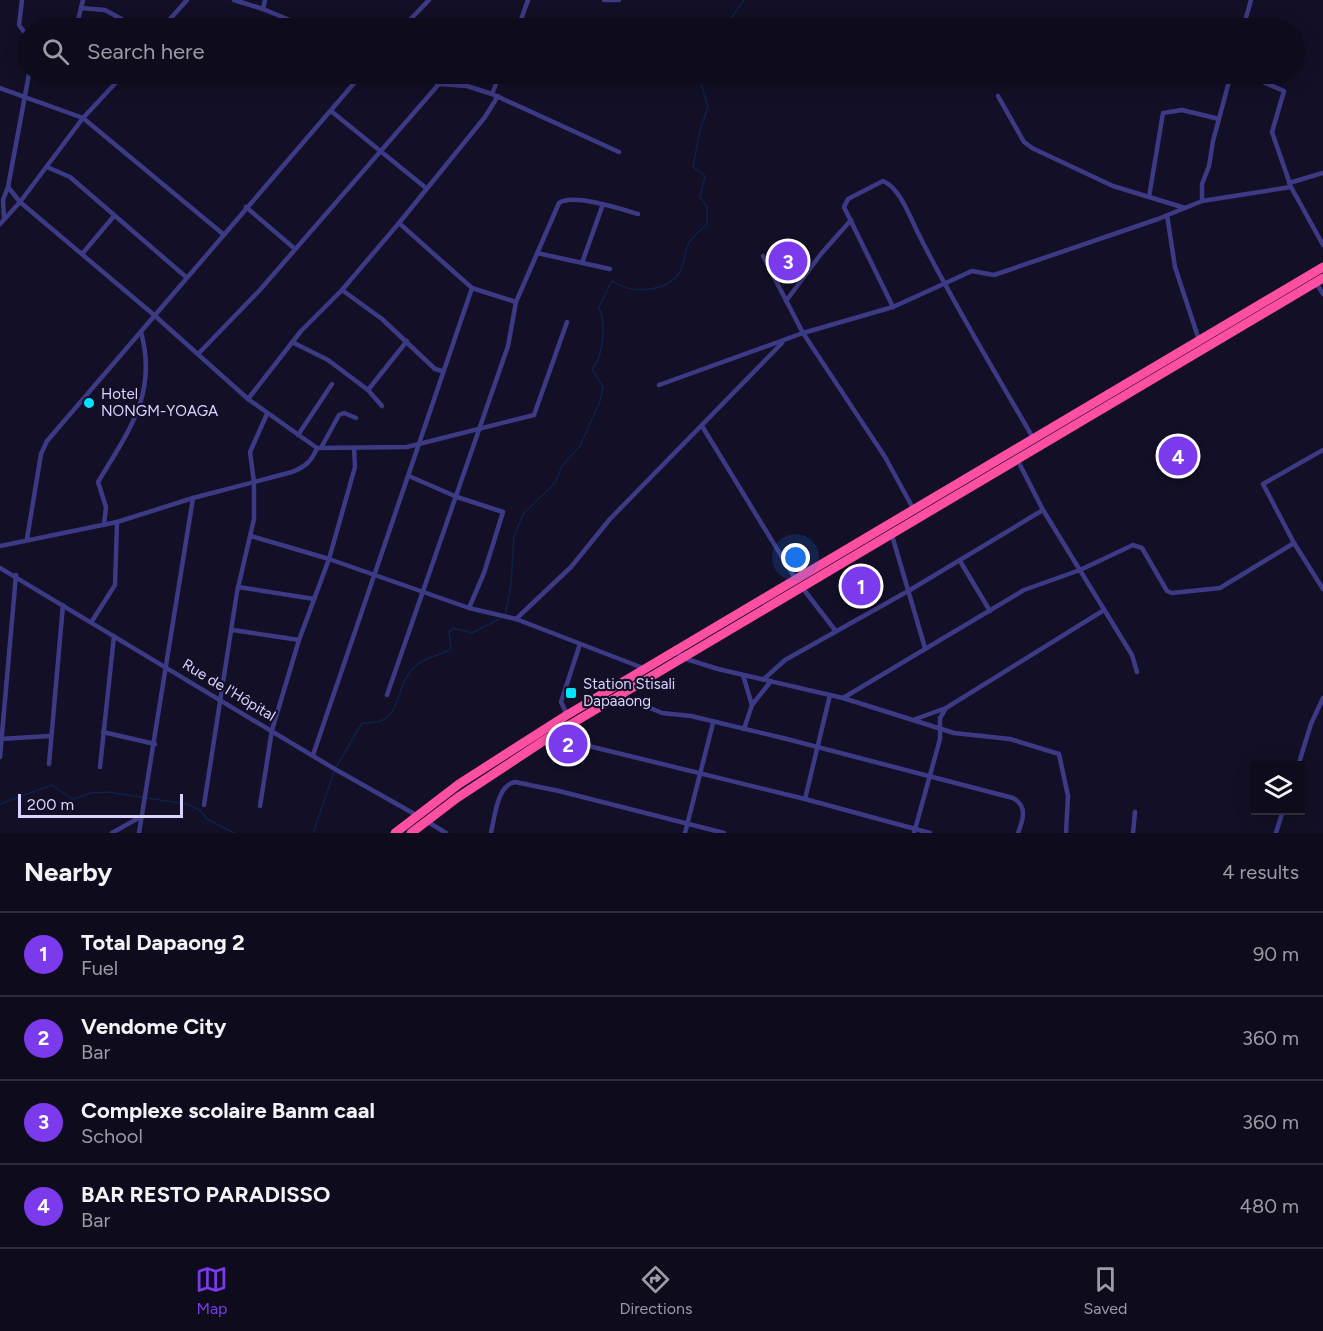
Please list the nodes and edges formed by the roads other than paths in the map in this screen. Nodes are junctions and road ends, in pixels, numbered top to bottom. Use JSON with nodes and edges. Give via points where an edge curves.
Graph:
{"nodes":[{"id":1,"x":22,"y":0,"type":"edge"},
{"id":2,"x":83,"y":0,"type":"edge"},
{"id":3,"x":187,"y":0,"type":"edge"},
{"id":4,"x":234,"y":0,"type":"edge"},
{"id":5,"x":265,"y":0,"type":"edge"},
{"id":6,"x":429,"y":0,"type":"edge"},
{"id":7,"x":528,"y":0,"type":"edge"},
{"id":8,"x":604,"y":0,"type":"edge"},
{"id":9,"x":619,"y":0,"type":"edge"},
{"id":10,"x":1251,"y":0,"type":"edge"},
{"id":11,"x":81,"y":8,"type":"junction"},
{"id":12,"x":263,"y":9,"type":"junction"},
{"id":13,"x":20,"y":18,"type":"edge"},
{"id":14,"x":78,"y":18,"type":"edge"},
{"id":15,"x":120,"y":18,"type":"edge"},
{"id":16,"x":171,"y":18,"type":"edge"},
{"id":17,"x":285,"y":18,"type":"edge"},
{"id":18,"x":412,"y":18,"type":"edge"},
{"id":19,"x":522,"y":18,"type":"edge"},
{"id":20,"x":1246,"y":18,"type":"edge"},
{"id":21,"x":27,"y":84,"type":"edge"},
{"id":22,"x":115,"y":84,"type":"edge"},
{"id":23,"x":353,"y":84,"type":"edge"},
{"id":24,"x":439,"y":84,"type":"joint"},
{"id":25,"x":496,"y":84,"type":"edge"},
{"id":26,"x":1228,"y":84,"type":"edge"},
{"id":27,"x":1268,"y":84,"type":"edge"},
{"id":28,"x":0,"y":88,"type":"edge"},
{"id":29,"x":492,"y":94,"type":"junction"},
{"id":30,"x":498,"y":96,"type":"junction"},
{"id":31,"x":998,"y":96,"type":"dead end"},
{"id":32,"x":24,"y":97,"type":"junction"},
{"id":33,"x":330,"y":111,"type":"junction"},
{"id":34,"x":83,"y":118,"type":"junction"},
{"id":35,"x":1219,"y":120,"type":"junction"},
{"id":36,"x":382,"y":151,"type":"junction"},
{"id":37,"x":619,"y":152,"type":"dead end"},
{"id":38,"x":47,"y":167,"type":"junction"},
{"id":39,"x":1323,"y":172,"type":"edge"},
{"id":40,"x":1290,"y":185,"type":"junction"},
{"id":41,"x":8,"y":186,"type":"junction"},
{"id":42,"x":426,"y":188,"type":"junction"},
{"id":43,"x":1149,"y":197,"type":"junction"},
{"id":44,"x":1203,"y":201,"type":"junction"},
{"id":45,"x":20,"y":202,"type":"junction"},
{"id":46,"x":603,"y":204,"type":"junction"},
{"id":47,"x":246,"y":207,"type":"junction"},
{"id":48,"x":1185,"y":208,"type":"junction"},
{"id":49,"x":638,"y":214,"type":"dead end"},
{"id":50,"x":1167,"y":215,"type":"junction"},
{"id":51,"x":114,"y":216,"type":"junction"},
{"id":52,"x":3,"y":218,"type":"edge"},
{"id":53,"x":851,"y":220,"type":"junction"},
{"id":54,"x":399,"y":223,"type":"junction"},
{"id":55,"x":0,"y":224,"type":"edge"},
{"id":56,"x":224,"y":234,"type":"junction"},
{"id":57,"x":1323,"y":245,"type":"edge"},
{"id":58,"x":295,"y":249,"type":"junction"},
{"id":59,"x":82,"y":254,"type":"junction"},
{"id":60,"x":537,"y":254,"type":"junction"},
{"id":61,"x":763,"y":256,"type":"dead end"},
{"id":62,"x":582,"y":263,"type":"junction"},
{"id":63,"x":1323,"y":267,"type":"edge"},
{"id":64,"x":610,"y":269,"type":"dead end"},
{"id":65,"x":186,"y":277,"type":"junction"},
{"id":66,"x":1317,"y":278,"type":"edge"},
{"id":67,"x":944,"y":285,"type":"junction"},
{"id":68,"x":472,"y":288,"type":"junction"},
{"id":69,"x":342,"y":290,"type":"junction"},
{"id":70,"x":1323,"y":294,"type":"edge"},
{"id":71,"x":786,"y":301,"type":"junction"},
{"id":72,"x":516,"y":302,"type":"junction"},
{"id":73,"x":892,"y":307,"type":"junction"},
{"id":74,"x":154,"y":315,"type":"junction"},
{"id":75,"x":567,"y":322,"type":"dead end"},
{"id":76,"x":141,"y":332,"type":"junction"},
{"id":77,"x":803,"y":333,"type":"junction"},
{"id":78,"x":407,"y":341,"type":"junction"},
{"id":79,"x":783,"y":341,"type":"junction"},
{"id":80,"x":1199,"y":341,"type":"junction"},
{"id":81,"x":291,"y":342,"type":"junction"},
{"id":82,"x":198,"y":354,"type":"junction"},
{"id":83,"x":442,"y":371,"type":"junction"},
{"id":84,"x":332,"y":384,"type":"dead end"},
{"id":85,"x":660,"y":385,"type":"dead end"},
{"id":86,"x":368,"y":390,"type":"junction"},
{"id":87,"x":248,"y":399,"type":"junction"},
{"id":88,"x":381,"y":406,"type":"dead end"},
{"id":89,"x":267,"y":414,"type":"junction"},
{"id":90,"x":356,"y":418,"type":"dead end"},
{"id":91,"x":702,"y":426,"type":"junction"},
{"id":92,"x":479,"y":429,"type":"junction"},
{"id":93,"x":298,"y":435,"type":"junction"},
{"id":94,"x":1033,"y":439,"type":"junction"},
{"id":95,"x":419,"y":445,"type":"junction"},
{"id":96,"x":320,"y":447,"type":"junction"},
{"id":97,"x":354,"y":448,"type":"junction"},
{"id":98,"x":1323,"y":450,"type":"edge"},
{"id":99,"x":1015,"y":455,"type":"junction"},
{"id":100,"x":409,"y":476,"type":"junction"},
{"id":101,"x":254,"y":482,"type":"junction"},
{"id":102,"x":457,"y":497,"type":"junction"},
{"id":103,"x":193,"y":498,"type":"junction"},
{"id":104,"x":914,"y":510,"type":"junction"},
{"id":105,"x":1043,"y":510,"type":"junction"},
{"id":106,"x":117,"y":522,"type":"junction"},
{"id":107,"x":104,"y":525,"type":"junction"},
{"id":108,"x":890,"y":529,"type":"junction"},
{"id":109,"x":251,"y":536,"type":"junction"},
{"id":110,"x":27,"y":539,"type":"junction"},
{"id":111,"x":1294,"y":543,"type":"junction"},
{"id":112,"x":0,"y":546,"type":"edge"},
{"id":113,"x":329,"y":559,"type":"junction"},
{"id":114,"x":960,"y":561,"type":"junction"},
{"id":115,"x":0,"y":568,"type":"edge"},
{"id":116,"x":1080,"y":570,"type":"junction"},
{"id":117,"x":16,"y":575,"type":"junction"},
{"id":118,"x":375,"y":575,"type":"junction"},
{"id":119,"x":799,"y":584,"type":"junction"},
{"id":120,"x":238,"y":587,"type":"junction"},
{"id":121,"x":1323,"y":589,"type":"edge"},
{"id":122,"x":910,"y":590,"type":"junction"},
{"id":123,"x":424,"y":592,"type":"junction"},
{"id":124,"x":314,"y":599,"type":"junction"},
{"id":125,"x":63,"y":605,"type":"junction"},
{"id":126,"x":469,"y":608,"type":"junction"},
{"id":127,"x":1104,"y":610,"type":"junction"},
{"id":128,"x":990,"y":611,"type":"junction"},
{"id":129,"x":516,"y":619,"type":"junction"},
{"id":130,"x":92,"y":621,"type":"junction"},
{"id":131,"x":233,"y":630,"type":"junction"},
{"id":132,"x":835,"y":630,"type":"junction"},
{"id":133,"x":114,"y":636,"type":"junction"},
{"id":134,"x":299,"y":640,"type":"junction"},
{"id":135,"x":580,"y":644,"type":"junction"},
{"id":136,"x":925,"y":648,"type":"junction"},
{"id":137,"x":680,"y":655,"type":"junction"},
{"id":138,"x":167,"y":667,"type":"junction"},
{"id":139,"x":646,"y":669,"type":"junction"},
{"id":140,"x":1137,"y":672,"type":"dead end"},
{"id":141,"x":743,"y":675,"type":"junction"},
{"id":142,"x":764,"y":679,"type":"junction"},
{"id":143,"x":771,"y":681,"type":"junction"},
{"id":144,"x":387,"y":695,"type":"dead end"},
{"id":145,"x":620,"y":695,"type":"junction"},
{"id":146,"x":830,"y":695,"type":"junction"},
{"id":147,"x":843,"y":698,"type":"junction"},
{"id":148,"x":1323,"y":698,"type":"edge"},
{"id":149,"x":221,"y":699,"type":"junction"},
{"id":150,"x":752,"y":705,"type":"junction"},
{"id":151,"x":946,"y":708,"type":"junction"},
{"id":152,"x":567,"y":715,"type":"junction"},
{"id":153,"x":913,"y":720,"type":"junction"},
{"id":154,"x":713,"y":723,"type":"junction"},
{"id":155,"x":744,"y":729,"type":"junction"},
{"id":156,"x":940,"y":729,"type":"junction"},
{"id":157,"x":272,"y":730,"type":"junction"},
{"id":158,"x":102,"y":732,"type":"junction"},
{"id":159,"x":50,"y":736,"type":"junction"},
{"id":160,"x":551,"y":736,"type":"junction"},
{"id":161,"x":1,"y":738,"type":"edge"},
{"id":162,"x":155,"y":744,"type":"junction"},
{"id":163,"x":817,"y":747,"type":"junction"},
{"id":164,"x":314,"y":755,"type":"junction"},
{"id":165,"x":0,"y":757,"type":"edge"},
{"id":166,"x":1299,"y":761,"type":"edge"},
{"id":167,"x":49,"y":764,"type":"dead end"},
{"id":168,"x":100,"y":767,"type":"dead end"},
{"id":169,"x":698,"y":773,"type":"junction"},
{"id":170,"x":931,"y":779,"type":"junction"},
{"id":171,"x":805,"y":799,"type":"junction"},
{"id":172,"x":204,"y":805,"type":"dead end"},
{"id":173,"x":260,"y":806,"type":"dead end"},
{"id":174,"x":1135,"y":812,"type":"dead end"},
{"id":175,"x":417,"y":815,"type":"junction"},
{"id":176,"x":1282,"y":815,"type":"edge"},
{"id":177,"x":142,"y":816,"type":"junction"},
{"id":178,"x":426,"y":821,"type":"junction"},
{"id":179,"x":687,"y":823,"type":"junction"},
{"id":180,"x":914,"y":831,"type":"edge"},
{"id":181,"x":112,"y":833,"type":"edge"},
{"id":182,"x":139,"y":833,"type":"edge"},
{"id":183,"x":395,"y":833,"type":"edge"},
{"id":184,"x":411,"y":833,"type":"edge"},
{"id":185,"x":446,"y":833,"type":"edge"},
{"id":186,"x":492,"y":833,"type":"edge"},
{"id":187,"x":684,"y":833,"type":"edge"},
{"id":188,"x":724,"y":833,"type":"edge"},
{"id":189,"x":930,"y":833,"type":"edge"},
{"id":190,"x":1018,"y":833,"type":"edge"},
{"id":191,"x":1065,"y":833,"type":"edge"},
{"id":192,"x":1132,"y":833,"type":"edge"},
{"id":193,"x":1276,"y":833,"type":"edge"}],
"edges":[{"from":1,"to":13,"type":"street"},
{"from":2,"to":11,"type":"street"},
{"from":3,"to":16,"type":"street"},
{"from":4,"to":12,"type":"street"},
{"from":5,"to":12,"type":"street"},
{"from":6,"to":18,"type":"street"},
{"from":7,"to":19,"type":"street"},
{"from":8,"to":9,"type":"street"},
{"from":10,"to":20,"type":"street"},
{"from":11,"to":14,"type":"street"},
{"from":11,"to":15,"type":"street","via":[[105,10]]},
{"from":12,"to":17,"type":"street"},
{"from":21,"to":32,"type":"street"},
{"from":22,"to":34,"type":"street"},
{"from":23,"to":33,"type":"street"},
{"from":24,"to":29,"type":"street","via":[[466,86]]},
{"from":24,"to":36,"type":"street"},
{"from":25,"to":29,"type":"street"},
{"from":26,"to":35,"type":"street"},
{"from":27,"to":40,"type":"street","via":[[1284,91],[1272,132]]},
{"from":28,"to":32,"type":"street"},
{"from":29,"to":30,"type":"street"},
{"from":30,"to":37,"type":"street"},
{"from":30,"to":42,"type":"street"},
{"from":31,"to":43,"type":"street","via":[[1024,142],[1032,148],[1113,186]]},
{"from":32,"to":34,"type":"street"},
{"from":32,"to":41,"type":"street"},
{"from":33,"to":36,"type":"street"},
{"from":33,"to":47,"type":"street"},
{"from":34,"to":38,"type":"street"},
{"from":34,"to":56,"type":"street"},
{"from":35,"to":43,"type":"street","via":[[1182,110],[1163,113]]},
{"from":35,"to":44,"type":"street","via":[[1202,184]]},
{"from":36,"to":42,"type":"street"},
{"from":36,"to":58,"type":"street"},
{"from":38,"to":45,"type":"street"},
{"from":38,"to":51,"type":"street","via":[[67,175]]},
{"from":39,"to":40,"type":"street"},
{"from":40,"to":44,"type":"street"},
{"from":40,"to":57,"type":"street"},
{"from":41,"to":45,"type":"street"},
{"from":41,"to":52,"type":"street"},
{"from":42,"to":54,"type":"street"},
{"from":43,"to":48,"type":"street"},
{"from":44,"to":48,"type":"street"},
{"from":45,"to":52,"type":"street"},
{"from":45,"to":59,"type":"street"},
{"from":46,"to":49,"type":"street"},
{"from":46,"to":60,"type":"street","via":[[561,201]]},
{"from":46,"to":62,"type":"street"},
{"from":47,"to":56,"type":"street"},
{"from":47,"to":58,"type":"street"},
{"from":48,"to":50,"type":"street"},
{"from":50,"to":67,"type":"street","via":[[1032,264],[994,275],[972,271]]},
{"from":50,"to":80,"type":"street","via":[[1180,285]]},
{"from":51,"to":59,"type":"street"},
{"from":51,"to":65,"type":"street"},
{"from":52,"to":55,"type":"street"},
{"from":53,"to":67,"type":"street","via":[[844,207],[848,199],[885,181],[902,202]]},
{"from":53,"to":71,"type":"street"},
{"from":53,"to":73,"type":"street"},
{"from":54,"to":68,"type":"street"},
{"from":54,"to":69,"type":"street"},
{"from":56,"to":65,"type":"street"},
{"from":58,"to":82,"type":"street"},
{"from":59,"to":74,"type":"street"},
{"from":60,"to":62,"type":"street"},
{"from":60,"to":72,"type":"street"},
{"from":61,"to":71,"type":"street"},
{"from":62,"to":64,"type":"street"},
{"from":63,"to":66,"type":"highway"},
{"from":65,"to":74,"type":"street"},
{"from":66,"to":70,"type":"street"},
{"from":66,"to":80,"type":"highway"},
{"from":66,"to":99,"type":"highway"},
{"from":67,"to":73,"type":"street"},
{"from":67,"to":94,"type":"street"},
{"from":68,"to":72,"type":"street"},
{"from":68,"to":83,"type":"street"},
{"from":69,"to":78,"type":"street"},
{"from":69,"to":81,"type":"street"},
{"from":71,"to":77,"type":"street"},
{"from":72,"to":92,"type":"street","via":[[508,346]]},
{"from":73,"to":77,"type":"street"},
{"from":74,"to":76,"type":"street"},
{"from":74,"to":82,"type":"street"},
{"from":75,"to":92,"type":"street","via":[[534,415]]},
{"from":76,"to":107,"type":"street","via":[[147,361],[138,413],[98,482],[106,507]]},
{"from":76,"to":110,"type":"street","via":[[45,445]]},
{"from":77,"to":79,"type":"street"},
{"from":77,"to":104,"type":"street","via":[[881,451]]},
{"from":78,"to":83,"type":"street","via":[[435,369]]},
{"from":78,"to":86,"type":"street"},
{"from":79,"to":85,"type":"street"},
{"from":79,"to":91,"type":"street"},
{"from":80,"to":94,"type":"highway"},
{"from":81,"to":86,"type":"street","via":[[328,360]]},
{"from":81,"to":87,"type":"street"},
{"from":82,"to":87,"type":"street"},
{"from":83,"to":95,"type":"street"},
{"from":84,"to":93,"type":"street"},
{"from":86,"to":88,"type":"street"},
{"from":87,"to":89,"type":"street"},
{"from":89,"to":93,"type":"street"},
{"from":89,"to":101,"type":"street","via":[[250,452]]},
{"from":90,"to":96,"type":"street","via":[[339,415]]},
{"from":91,"to":119,"type":"street"},
{"from":91,"to":129,"type":"street","via":[[610,519],[571,567]]},
{"from":92,"to":95,"type":"street"},
{"from":92,"to":102,"type":"street"},
{"from":93,"to":96,"type":"street"},
{"from":94,"to":99,"type":"highway"},
{"from":95,"to":97,"type":"street"},
{"from":95,"to":100,"type":"street"},
{"from":96,"to":97,"type":"street"},
{"from":96,"to":101,"type":"street","via":[[302,468]]},
{"from":97,"to":113,"type":"street","via":[[356,467]]},
{"from":98,"to":111,"type":"street","via":[[1263,484]]},
{"from":99,"to":104,"type":"highway"},
{"from":99,"to":105,"type":"street"},
{"from":99,"to":108,"type":"highway"},
{"from":100,"to":102,"type":"street"},
{"from":100,"to":118,"type":"street"},
{"from":101,"to":103,"type":"street"},
{"from":101,"to":109,"type":"street"},
{"from":102,"to":123,"type":"street"},
{"from":102,"to":126,"type":"street","via":[[503,512]]},
{"from":103,"to":106,"type":"street"},
{"from":103,"to":138,"type":"street"},
{"from":104,"to":108,"type":"highway"},
{"from":105,"to":114,"type":"street"},
{"from":105,"to":116,"type":"street"},
{"from":106,"to":107,"type":"street"},
{"from":106,"to":130,"type":"street","via":[[115,585]]},
{"from":107,"to":110,"type":"street"},
{"from":108,"to":119,"type":"highway"},
{"from":108,"to":122,"type":"street"},
{"from":109,"to":113,"type":"street"},
{"from":109,"to":120,"type":"street"},
{"from":110,"to":112,"type":"street"},
{"from":111,"to":116,"type":"street","via":[[1214,590],[1169,592],[1137,545]]},
{"from":111,"to":121,"type":"street"},
{"from":113,"to":118,"type":"street"},
{"from":113,"to":124,"type":"street"},
{"from":114,"to":122,"type":"street"},
{"from":114,"to":128,"type":"street"},
{"from":115,"to":117,"type":"street","name":"Rue de l'Hôpital"},
{"from":116,"to":127,"type":"street"},
{"from":116,"to":128,"type":"street","via":[[1024,590]]},
{"from":117,"to":125,"type":"street","name":"Rue de l'Hôpital"},
{"from":117,"to":161,"type":"street"},
{"from":118,"to":123,"type":"street"},
{"from":118,"to":164,"type":"street"},
{"from":119,"to":132,"type":"street"},
{"from":119,"to":137,"type":"highway"},
{"from":120,"to":124,"type":"street"},
{"from":120,"to":131,"type":"street"},
{"from":122,"to":132,"type":"street"},
{"from":122,"to":136,"type":"street"},
{"from":123,"to":126,"type":"street"},
{"from":123,"to":144,"type":"street"},
{"from":124,"to":134,"type":"street"},
{"from":125,"to":130,"type":"street","name":"Rue de l'Hôpital"},
{"from":125,"to":159,"type":"street"},
{"from":126,"to":129,"type":"street"},
{"from":127,"to":140,"type":"street","via":[[1132,655]]},
{"from":127,"to":151,"type":"street"},
{"from":128,"to":136,"type":"street"},
{"from":129,"to":135,"type":"street"},
{"from":130,"to":133,"type":"street","name":"Rue de l'Hôpital"},
{"from":131,"to":134,"type":"street"},
{"from":131,"to":149,"type":"street"},
{"from":132,"to":142,"type":"street","via":[[785,660]]},
{"from":133,"to":138,"type":"street","name":"Rue de l'Hôpital"},
{"from":133,"to":158,"type":"street"},
{"from":134,"to":157,"type":"street"},
{"from":135,"to":139,"type":"street"},
{"from":135,"to":152,"type":"street","via":[[561,702]]},
{"from":136,"to":147,"type":"street"},
{"from":137,"to":139,"type":"highway"},
{"from":137,"to":141,"type":"street"},
{"from":137,"to":145,"type":"highway"},
{"from":138,"to":149,"type":"street","name":"Rue de l'Hôpital"},
{"from":138,"to":162,"type":"street"},
{"from":139,"to":152,"type":"highway"},
{"from":141,"to":142,"type":"street"},
{"from":141,"to":150,"type":"street"},
{"from":142,"to":143,"type":"street"},
{"from":143,"to":146,"type":"street"},
{"from":143,"to":150,"type":"street"},
{"from":145,"to":154,"type":"street","via":[[656,711]]},
{"from":145,"to":160,"type":"highway"},
{"from":146,"to":147,"type":"street"},
{"from":146,"to":163,"type":"street"},
{"from":147,"to":153,"type":"street"},
{"from":148,"to":166,"type":"street"},
{"from":149,"to":157,"type":"street","name":"Rue de l'Hôpital"},
{"from":149,"to":172,"type":"street"},
{"from":150,"to":155,"type":"street"},
{"from":151,"to":153,"type":"street"},
{"from":151,"to":156,"type":"street","via":[[940,718]]},
{"from":152,"to":175,"type":"highway","via":[[473,774]]},
{"from":153,"to":156,"type":"street"},
{"from":154,"to":155,"type":"street"},
{"from":154,"to":169,"type":"street"},
{"from":155,"to":163,"type":"street"},
{"from":156,"to":170,"type":"street"},
{"from":156,"to":191,"type":"street","via":[[971,737],[1028,743],[1059,754],[1068,796]]},
{"from":157,"to":164,"type":"street","name":"Rue de l'Hôpital"},
{"from":157,"to":173,"type":"street"},
{"from":158,"to":162,"type":"street"},
{"from":158,"to":168,"type":"street"},
{"from":159,"to":161,"type":"street"},
{"from":159,"to":167,"type":"street"},
{"from":160,"to":169,"type":"street"},
{"from":160,"to":178,"type":"highway"},
{"from":161,"to":165,"type":"street"},
{"from":162,"to":177,"type":"street"},
{"from":163,"to":170,"type":"street"},
{"from":163,"to":171,"type":"street"},
{"from":164,"to":175,"type":"street","name":"Rue de l'Hôpital"},
{"from":169,"to":171,"type":"street"},
{"from":169,"to":179,"type":"street"},
{"from":170,"to":180,"type":"street"},
{"from":170,"to":190,"type":"street","via":[[1017,800],[1024,812]]},
{"from":171,"to":180,"type":"street"},
{"from":174,"to":192,"type":"street"},
{"from":175,"to":178,"type":"street","name":"Rue de l'Hôpital"},
{"from":175,"to":183,"type":"highway"},
{"from":176,"to":193,"type":"street"},
{"from":177,"to":181,"type":"street"},
{"from":177,"to":182,"type":"street"},
{"from":178,"to":184,"type":"highway"},
{"from":178,"to":185,"type":"street","name":"Rue de l'Hôpital"},
{"from":179,"to":186,"type":"street","via":[[514,782],[502,791]]},
{"from":179,"to":187,"type":"street"},
{"from":179,"to":188,"type":"street"},
{"from":180,"to":189,"type":"street"}]}
